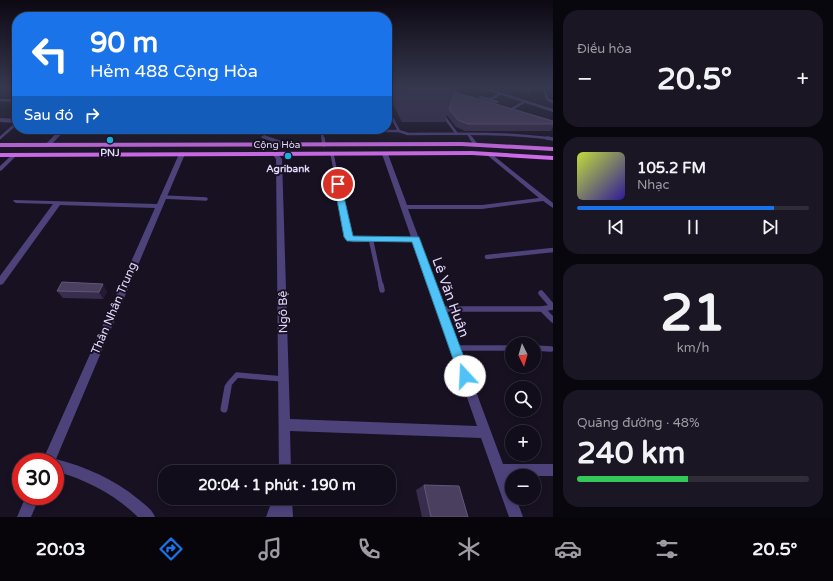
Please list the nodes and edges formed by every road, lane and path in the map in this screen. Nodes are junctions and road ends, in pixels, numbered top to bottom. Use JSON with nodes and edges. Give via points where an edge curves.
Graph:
{"nodes":[{"id":1,"x":510,"y":111,"type":"edge"},
{"id":2,"x":441,"y":112,"type":"edge"},
{"id":3,"x":517,"y":114,"type":"edge"},
{"id":4,"x":0,"y":120,"type":"edge"},
{"id":5,"x":393,"y":120,"type":"edge"},
{"id":6,"x":12,"y":121,"type":"edge"},
{"id":7,"x":12,"y":127,"type":"edge"},
{"id":8,"x":392,"y":131,"type":"edge"},
{"id":9,"x":399,"y":131,"type":"junction"},
{"id":10,"x":59,"y":134,"type":"edge"},
{"id":11,"x":264,"y":134,"type":"edge"},
{"id":12,"x":322,"y":134,"type":"edge"},
{"id":13,"x":408,"y":134,"type":"junction"},
{"id":14,"x":457,"y":134,"type":"junction"},
{"id":15,"x":468,"y":134,"type":"junction"},
{"id":16,"x":264,"y":137,"type":"junction"},
{"id":17,"x":0,"y":138,"type":"edge"},
{"id":18,"x":553,"y":139,"type":"edge"},
{"id":19,"x":414,"y":144,"type":"junction"},
{"id":20,"x":0,"y":145,"type":"edge"},
{"id":21,"x":48,"y":145,"type":"junction"},
{"id":22,"x":288,"y":145,"type":"junction"},
{"id":23,"x":324,"y":145,"type":"junction"},
{"id":24,"x":476,"y":145,"type":"junction"},
{"id":25,"x":553,"y":149,"type":"edge"},
{"id":26,"x":0,"y":150,"type":"edge"},
{"id":27,"x":271,"y":150,"type":"junction"},
{"id":28,"x":182,"y":154,"type":"junction"},
{"id":29,"x":332,"y":154,"type":"junction"},
{"id":30,"x":385,"y":154,"type":"junction"},
{"id":31,"x":489,"y":154,"type":"junction"},
{"id":32,"x":0,"y":155,"type":"edge"},
{"id":33,"x":14,"y":155,"type":"junction"},
{"id":34,"x":552,"y":158,"type":"edge"},
{"id":35,"x":0,"y":169,"type":"edge"},
{"id":36,"x":206,"y":198,"type":"dead end"},
{"id":37,"x":545,"y":199,"type":"junction"},
{"id":38,"x":16,"y":201,"type":"dead end"},
{"id":39,"x":160,"y":201,"type":"junction"},
{"id":40,"x":58,"y":202,"type":"junction"},
{"id":41,"x":553,"y":206,"type":"edge"},
{"id":42,"x":404,"y":207,"type":"junction"},
{"id":43,"x":416,"y":239,"type":"junction"},
{"id":44,"x":371,"y":240,"type":"junction"},
{"id":45,"x":553,"y":250,"type":"edge"},
{"id":46,"x":487,"y":257,"type":"dead end"},
{"id":47,"x":0,"y":282,"type":"edge"},
{"id":48,"x":382,"y":290,"type":"dead end"},
{"id":49,"x":541,"y":292,"type":"dead end"},
{"id":50,"x":441,"y":309,"type":"junction"},
{"id":51,"x":542,"y":309,"type":"junction"},
{"id":52,"x":553,"y":320,"type":"edge"},
{"id":53,"x":455,"y":348,"type":"junction"},
{"id":54,"x":505,"y":348,"type":"edge"},
{"id":55,"x":541,"y":348,"type":"edge"},
{"id":56,"x":551,"y":349,"type":"dead end"},
{"id":57,"x":284,"y":379,"type":"junction"},
{"id":58,"x":224,"y":409,"type":"dead end"},
{"id":59,"x":286,"y":425,"type":"junction"},
{"id":60,"x":485,"y":432,"type":"junction"},
{"id":61,"x":52,"y":453,"type":"edge"},
{"id":62,"x":285,"y":465,"type":"edge"},
{"id":63,"x":64,"y":467,"type":"edge"},
{"id":64,"x":500,"y":470,"type":"junction"},
{"id":65,"x":553,"y":470,"type":"edge"},
{"id":66,"x":29,"y":505,"type":"edge"},
{"id":67,"x":277,"y":505,"type":"edge"},
{"id":68,"x":286,"y":505,"type":"edge"},
{"id":69,"x":24,"y":517,"type":"edge"},
{"id":70,"x":148,"y":517,"type":"edge"},
{"id":71,"x":273,"y":517,"type":"edge"},
{"id":72,"x":286,"y":517,"type":"edge"},
{"id":73,"x":516,"y":517,"type":"edge"}],
"edges":[{"from":1,"to":3,"type":"lane"},
{"from":2,"to":14,"type":"lane"},
{"from":4,"to":6,"type":"street"},
{"from":5,"to":9,"type":"lane"},
{"from":7,"to":17,"type":"lane"},
{"from":8,"to":9,"type":"lane"},
{"from":9,"to":13,"type":"lane"},
{"from":10,"to":21,"type":"street"},
{"from":11,"to":16,"type":"street"},
{"from":12,"to":23,"type":"lane"},
{"from":13,"to":14,"type":"lane"},
{"from":13,"to":19,"type":"lane"},
{"from":14,"to":15,"type":"lane"},
{"from":15,"to":18,"type":"lane"},
{"from":15,"to":24,"type":"lane"},
{"from":16,"to":22,"type":"street"},
{"from":16,"to":27,"type":"street","name":"Ngô Bệ"},
{"from":19,"to":23,"type":"main road","name":"Cộng Hòa"},
{"from":19,"to":24,"type":"main road","name":"Cộng Hòa"},
{"from":20,"to":21,"type":"main road","name":"Cộng Hòa"},
{"from":21,"to":27,"type":"main road","name":"Cộng Hòa"},
{"from":22,"to":23,"type":"main road","name":"Cộng Hòa"},
{"from":22,"to":27,"type":"main road","name":"Cộng Hòa"},
{"from":24,"to":25,"type":"main road","name":"Cộng Hòa"},
{"from":26,"to":27,"type":"main road","name":"Cộng Hòa"},
{"from":27,"to":28,"type":"main road","name":"Cộng Hòa"},
{"from":27,"to":29,"type":"main road","name":"Cộng Hòa"},
{"from":27,"to":34,"type":"main road","name":"Cộng Hòa","via":[[465,149]]},
{"from":27,"to":57,"type":"street","name":"Ngô Bệ","via":[[279,159]]},
{"from":28,"to":33,"type":"main road","name":"Cộng Hòa"},
{"from":28,"to":39,"type":"street","name":"Thân Nhân Trung"},
{"from":29,"to":30,"type":"main road","name":"Cộng Hòa"},
{"from":29,"to":44,"type":"lane","via":[[349,237],[353,240]]},
{"from":30,"to":31,"type":"main road","name":"Cộng Hòa"},
{"from":30,"to":42,"type":"street","name":"Lê Văn Huân"},
{"from":31,"to":34,"type":"main road","name":"Cộng Hòa"},
{"from":31,"to":37,"type":"street"},
{"from":32,"to":33,"type":"main road","name":"Cộng Hòa"},
{"from":33,"to":35,"type":"street"},
{"from":36,"to":39,"type":"lane"},
{"from":37,"to":41,"type":"street"},
{"from":37,"to":42,"type":"street","via":[[482,207]]},
{"from":38,"to":40,"type":"street"},
{"from":39,"to":40,"type":"street"},
{"from":39,"to":61,"type":"street","name":"Thân Nhân Trung"},
{"from":40,"to":47,"type":"street"},
{"from":42,"to":43,"type":"street","name":"Lê Văn Huân"},
{"from":43,"to":44,"type":"lane"},
{"from":43,"to":50,"type":"street","name":"Lê Văn Huân"},
{"from":44,"to":48,"type":"lane"},
{"from":45,"to":46,"type":"lane"},
{"from":49,"to":51,"type":"lane","via":[[553,307]]},
{"from":50,"to":51,"type":"lane"},
{"from":50,"to":53,"type":"street","name":"Lê Văn Huân"},
{"from":51,"to":52,"type":"lane"},
{"from":53,"to":54,"type":"lane"},
{"from":53,"to":60,"type":"street","name":"Lê Văn Huân"},
{"from":55,"to":56,"type":"lane"},
{"from":57,"to":58,"type":"lane","via":[[237,375],[230,384]]},
{"from":57,"to":59,"type":"street","name":"Ngô Bệ"},
{"from":59,"to":60,"type":"street"},
{"from":59,"to":62,"type":"street","name":"Ngô Bệ"},
{"from":60,"to":64,"type":"street","name":"Lê Văn Huân"},
{"from":63,"to":70,"type":"street","via":[[91,476],[113,488]]},
{"from":64,"to":65,"type":"street"},
{"from":64,"to":73,"type":"street","name":"Lê Văn Huân"},
{"from":66,"to":69,"type":"street"},
{"from":67,"to":71,"type":"street"},
{"from":68,"to":72,"type":"street"}]}
